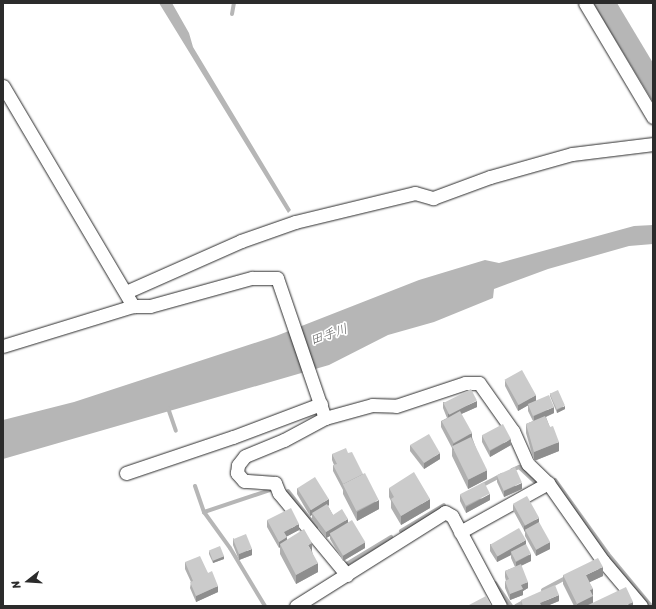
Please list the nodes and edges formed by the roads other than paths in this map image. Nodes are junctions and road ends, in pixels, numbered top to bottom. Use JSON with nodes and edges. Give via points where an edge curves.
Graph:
{"nodes":[{"id":1,"x":585,"y":3,"type":"edge"},
{"id":2,"x":3,"y":86,"type":"edge"},
{"id":3,"x":653,"y":117,"type":"edge"},
{"id":4,"x":653,"y":144,"type":"edge"},
{"id":5,"x":126,"y":292,"type":"junction"},
{"id":6,"x":133,"y":306,"type":"junction"},
{"id":7,"x":3,"y":346,"type":"edge"},
{"id":8,"x":319,"y":400,"type":"junction"},
{"id":9,"x":326,"y":418,"type":"junction"},
{"id":10,"x":126,"y":473,"type":"dead end"},
{"id":11,"x":548,"y":482,"type":"junction"},
{"id":12,"x":460,"y":532,"type":"junction"},
{"id":13,"x":347,"y":575,"type":"junction"},
{"id":14,"x":296,"y":606,"type":"edge"},
{"id":15,"x":500,"y":606,"type":"edge"},
{"id":16,"x":641,"y":606,"type":"edge"}],
"edges":[{"from":1,"to":3,"type":"street"},
{"from":2,"to":5,"type":"street"},
{"from":4,"to":5,"type":"street","via":[[572,154],[490,177],[433,198],[415,193],[295,222],[241,241]]},
{"from":5,"to":6,"type":"street"},
{"from":6,"to":7,"type":"street"},
{"from":6,"to":8,"type":"street","via":[[150,306],[262,277],[277,278]]},
{"from":8,"to":9,"type":"street"},
{"from":8,"to":10,"type":"street","via":[[234,437]]},
{"from":9,"to":11,"type":"street","via":[[372,405],[396,406],[464,383],[480,383],[513,431],[528,464]]},
{"from":9,"to":13,"type":"street","via":[[284,440],[245,456],[238,465],[237,473],[244,481],[275,483],[279,493]]},
{"from":11,"to":12,"type":"street"},
{"from":11,"to":16,"type":"street","via":[[603,561]]},
{"from":12,"to":13,"type":"street","via":[[452,516],[445,512]]},
{"from":12,"to":15,"type":"street"},
{"from":13,"to":14,"type":"street"}]}
